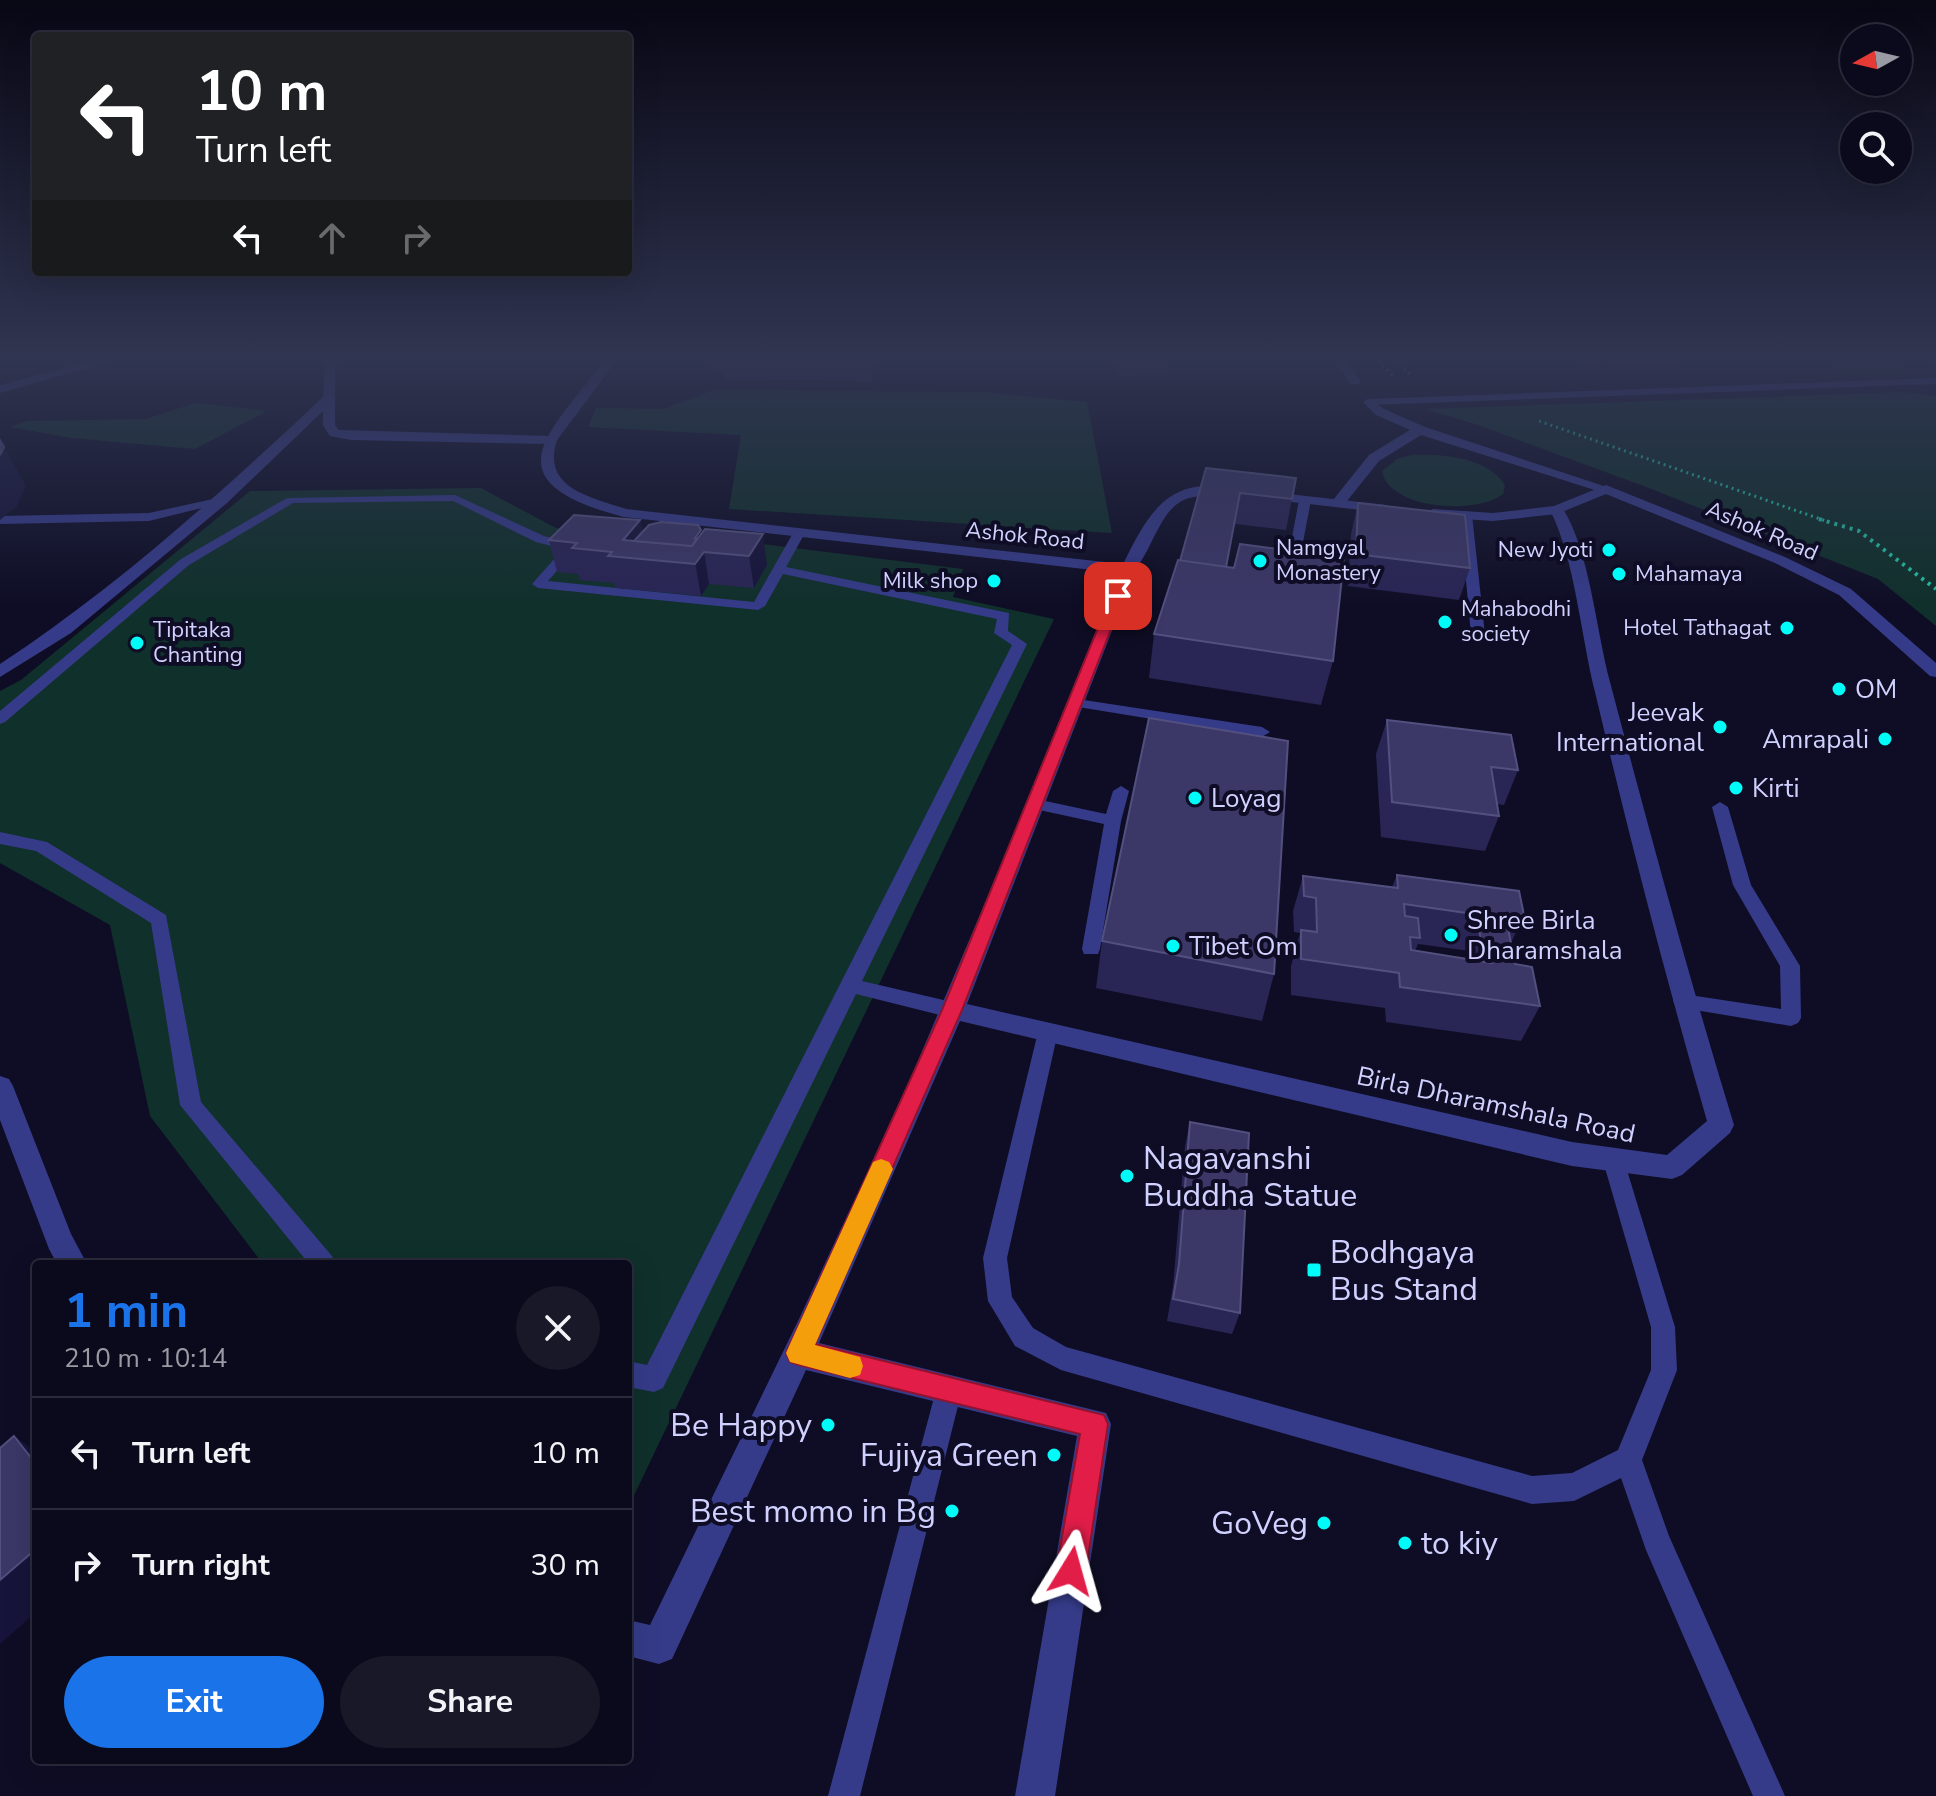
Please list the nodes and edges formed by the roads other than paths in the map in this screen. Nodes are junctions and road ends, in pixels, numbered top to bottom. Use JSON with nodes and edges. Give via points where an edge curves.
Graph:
{"nodes":[{"id":1,"x":285,"y":440,"type":"edge"},
{"id":2,"x":542,"y":440,"type":"edge"},
{"id":3,"x":551,"y":440,"type":"joint"},
{"id":4,"x":1404,"y":440,"type":"edge"},
{"id":5,"x":1451,"y":440,"type":"edge"},
{"id":6,"x":1606,"y":489,"type":"junction"},
{"id":7,"x":222,"y":500,"type":"junction"},
{"id":8,"x":1305,"y":500,"type":"junction"},
{"id":9,"x":1338,"y":503,"type":"junction"},
{"id":10,"x":1557,"y":510,"type":"junction"},
{"id":11,"x":1466,"y":515,"type":"junction"},
{"id":12,"x":0,"y":520,"type":"edge"},
{"id":13,"x":799,"y":533,"type":"junction"},
{"id":14,"x":778,"y":569,"type":"junction"},
{"id":15,"x":1128,"y":569,"type":"junction"},
{"id":16,"x":1289,"y":588,"type":"edge"},
{"id":17,"x":1478,"y":635,"type":"dead end"},
{"id":18,"x":0,"y":672,"type":"edge"},
{"id":19,"x":1936,"y":672,"type":"edge"},
{"id":20,"x":1077,"y":703,"type":"junction"},
{"id":21,"x":0,"y":719,"type":"edge"},
{"id":22,"x":1262,"y":732,"type":"dead end"},
{"id":23,"x":1121,"y":791,"type":"dead end"},
{"id":24,"x":1036,"y":804,"type":"junction"},
{"id":25,"x":1720,"y":807,"type":"dead end"},
{"id":26,"x":1113,"y":821,"type":"junction"},
{"id":27,"x":0,"y":838,"type":"edge"},
{"id":28,"x":1091,"y":949,"type":"dead end"},
{"id":29,"x":852,"y":986,"type":"junction"},
{"id":30,"x":1683,"y":1001,"type":"junction"},
{"id":31,"x":952,"y":1010,"type":"junction"},
{"id":32,"x":1048,"y":1032,"type":"junction"},
{"id":33,"x":0,"y":1086,"type":"edge"},
{"id":34,"x":1614,"y":1161,"type":"junction"},
{"id":35,"x":70,"y":1260,"type":"edge"},
{"id":36,"x":321,"y":1260,"type":"edge"},
{"id":37,"x":799,"y":1353,"type":"junction"},
{"id":38,"x":632,"y":1375,"type":"edge"},
{"id":39,"x":949,"y":1390,"type":"junction"},
{"id":40,"x":1628,"y":1460,"type":"junction"},
{"id":41,"x":632,"y":1639,"type":"edge"},
{"id":42,"x":844,"y":1796,"type":"edge"},
{"id":43,"x":1035,"y":1796,"type":"edge"},
{"id":44,"x":1769,"y":1796,"type":"edge"}],
"edges":[{"from":1,"to":7,"type":"street"},
{"from":2,"to":3,"type":"street"},
{"from":3,"to":13,"type":"street","name":"Ashok Road","via":[[544,465],[556,484],[580,498],[624,513]]},
{"from":4,"to":9,"type":"street","via":[[1374,458]]},
{"from":5,"to":6,"type":"street","name":"Ashok Road"},
{"from":6,"to":10,"type":"street"},
{"from":6,"to":19,"type":"street","name":"Ashok Road","via":[[1845,592]]},
{"from":7,"to":12,"type":"lane","via":[[149,517]]},
{"from":7,"to":18,"type":"street","via":[[65,629]]},
{"from":8,"to":9,"type":"street"},
{"from":8,"to":15,"type":"street","via":[[1200,488],[1174,497],[1160,511]]},
{"from":8,"to":16,"type":"lane"},
{"from":9,"to":11,"type":"street"},
{"from":10,"to":11,"type":"street"},
{"from":10,"to":30,"type":"street","name":"Birla Dharamshala Road","via":[[1566,522],[1582,607]]},
{"from":11,"to":17,"type":"lane"},
{"from":13,"to":14,"type":"lane"},
{"from":13,"to":15,"type":"street","name":"Ashok Road"},
{"from":14,"to":21,"type":"lane","via":[[758,606],[538,584],[571,547],[540,539],[455,498],[291,500],[185,562]]},
{"from":14,"to":29,"type":"lane","via":[[1004,616],[1001,633],[1020,644]]},
{"from":15,"to":20,"type":"street"},
{"from":20,"to":22,"type":"lane"},
{"from":20,"to":24,"type":"street"},
{"from":23,"to":26,"type":"lane"},
{"from":24,"to":26,"type":"lane"},
{"from":24,"to":31,"type":"street"},
{"from":25,"to":30,"type":"lane","via":[[1742,885],[1790,966],[1791,1018]]},
{"from":26,"to":28,"type":"lane"},
{"from":27,"to":36,"type":"lane","via":[[41,846],[160,920],[191,1105]]},
{"from":29,"to":31,"type":"lane"},
{"from":29,"to":38,"type":"lane","via":[[654,1379]]},
{"from":30,"to":34,"type":"street","name":"Birla Dharamshala Road","via":[[1721,1125],[1672,1167]]},
{"from":31,"to":32,"type":"street","name":"Birla Dharamshala Road"},
{"from":31,"to":37,"type":"street"},
{"from":32,"to":34,"type":"street","name":"Birla Dharamshala Road"},
{"from":32,"to":40,"type":"lane","via":[[995,1258],[1000,1301],[1024,1337],[1061,1358],[1532,1490],[1574,1487]]},
{"from":33,"to":35,"type":"street"},
{"from":34,"to":40,"type":"lane","via":[[1663,1327],[1664,1370]]},
{"from":37,"to":39,"type":"street"},
{"from":37,"to":41,"type":"street","via":[[659,1646]]},
{"from":39,"to":42,"type":"lane"},
{"from":39,"to":43,"type":"street","via":[[1095,1424]]},
{"from":40,"to":44,"type":"lane","via":[[1656,1540]]}]}
